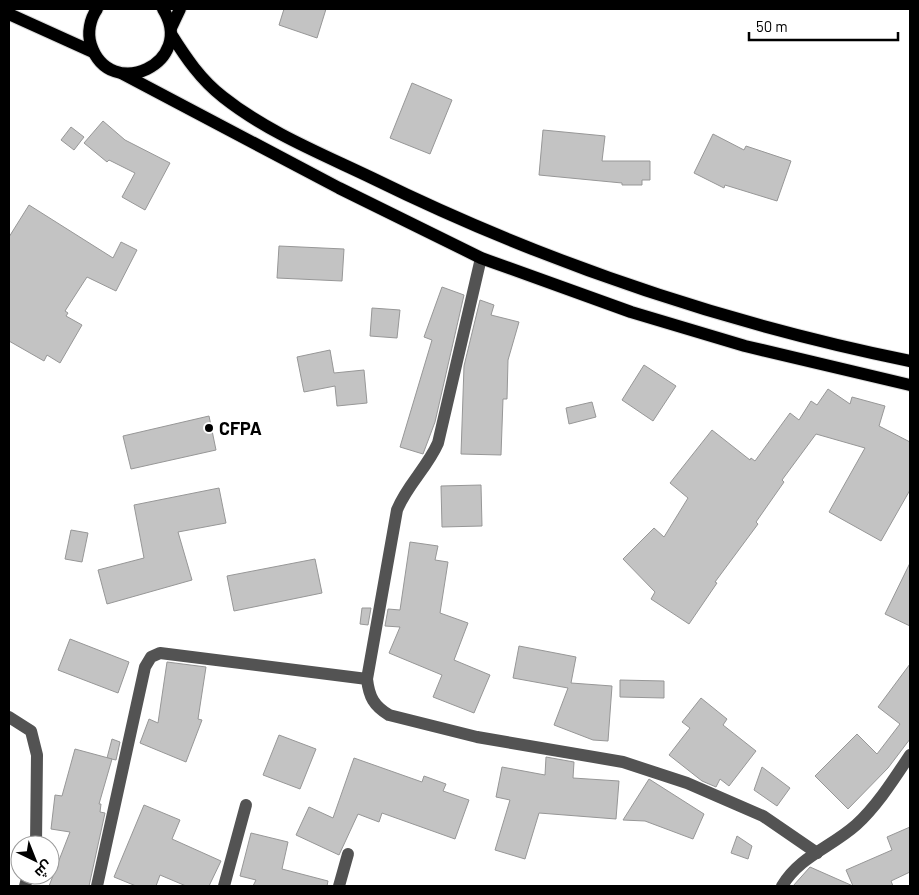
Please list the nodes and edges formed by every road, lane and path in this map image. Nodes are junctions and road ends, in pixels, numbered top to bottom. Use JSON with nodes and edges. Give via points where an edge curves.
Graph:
{"nodes":[{"id":1,"x":97,"y":9,"type":"edge"},
{"id":2,"x":163,"y":9,"type":"edge"},
{"id":3,"x":180,"y":9,"type":"edge"},
{"id":4,"x":9,"y":14,"type":"edge"},
{"id":5,"x":171,"y":31,"type":"junction"},
{"id":6,"x":94,"y":52,"type":"junction"},
{"id":7,"x":123,"y":74,"type":"junction"},
{"id":8,"x":481,"y":258,"type":"junction"},
{"id":9,"x":910,"y":361,"type":"edge"},
{"id":10,"x":910,"y":385,"type":"edge"},
{"id":11,"x":367,"y":680,"type":"junction"},
{"id":12,"x":9,"y":716,"type":"edge"},
{"id":13,"x":910,"y":755,"type":"edge"},
{"id":14,"x":246,"y":805,"type":"dead end"},
{"id":15,"x":36,"y":835,"type":"edge"},
{"id":16,"x":817,"y":853,"type":"junction"},
{"id":17,"x":348,"y":854,"type":"dead end"},
{"id":18,"x":97,"y":886,"type":"edge"},
{"id":19,"x":224,"y":886,"type":"edge"},
{"id":20,"x":339,"y":886,"type":"edge"},
{"id":21,"x":782,"y":886,"type":"edge"}],
"edges":[{"from":1,"to":6,"type":"main road","via":[[89,32]]},
{"from":2,"to":5,"type":"main road"},
{"from":3,"to":5,"type":"main road"},
{"from":4,"to":6,"type":"main road"},
{"from":5,"to":7,"type":"main road","via":[[166,53],[159,61],[143,72]]},
{"from":5,"to":9,"type":"main road","via":[[207,83],[239,108],[303,145],[447,215],[554,259],[676,301],[782,331]]},
{"from":6,"to":7,"type":"main road","via":[[108,68]]},
{"from":7,"to":8,"type":"main road","via":[[339,188]]},
{"from":8,"to":10,"type":"main road","via":[[631,312],[745,346]]},
{"from":8,"to":11,"type":"street","via":[[438,443],[397,510]]},
{"from":11,"to":16,"type":"street","via":[[372,702],[389,715],[477,737],[642,768],[687,783],[763,816]]},
{"from":11,"to":18,"type":"street","via":[[160,653],[151,657],[144,667]]},
{"from":12,"to":15,"type":"street","via":[[31,732],[37,755]]},
{"from":13,"to":16,"type":"street","via":[[857,824]]},
{"from":14,"to":19,"type":"street"},
{"from":16,"to":21,"type":"street","via":[[798,864]]},
{"from":17,"to":20,"type":"street"}]}
